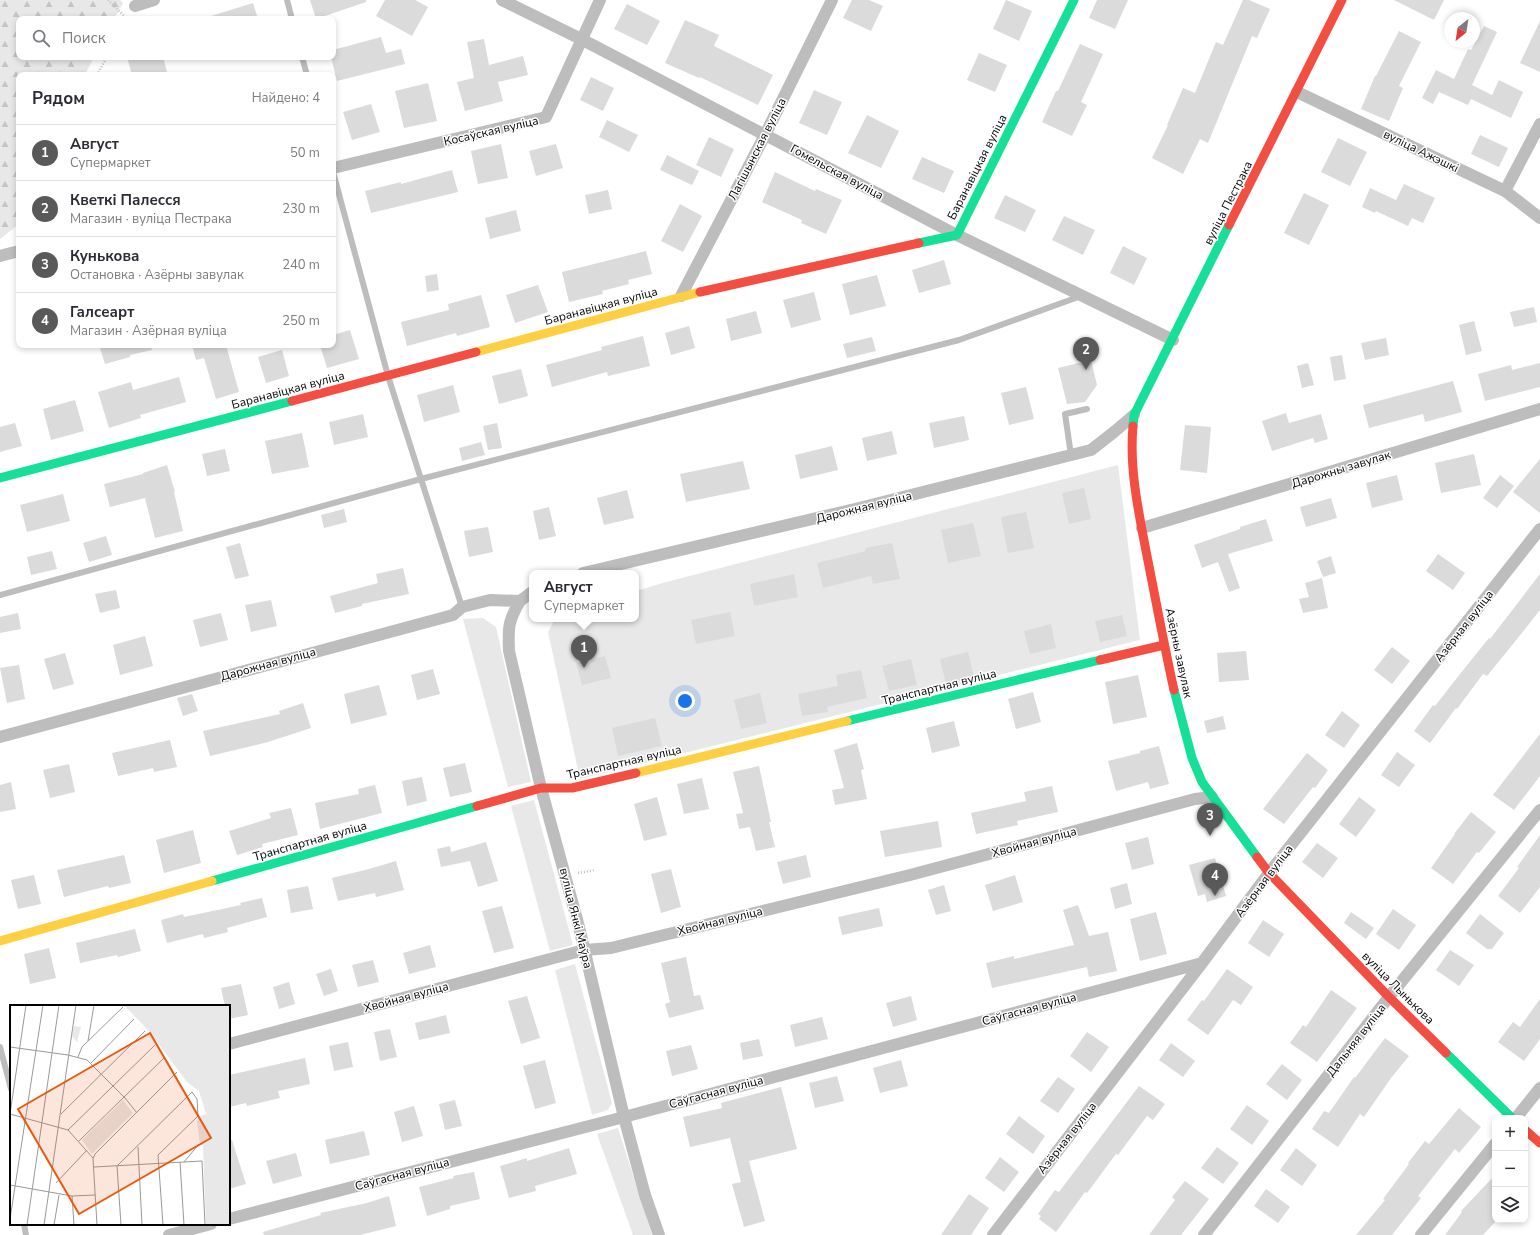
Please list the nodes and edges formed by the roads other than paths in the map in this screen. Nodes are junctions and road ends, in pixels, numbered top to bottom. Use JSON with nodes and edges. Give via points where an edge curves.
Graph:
{"nodes":[{"id":1,"x":154,"y":0,"type":"edge"},
{"id":2,"x":287,"y":0,"type":"edge"},
{"id":3,"x":502,"y":0,"type":"edge"},
{"id":4,"x":600,"y":0,"type":"edge"},
{"id":5,"x":832,"y":0,"type":"edge"},
{"id":6,"x":1074,"y":0,"type":"edge"},
{"id":7,"x":1342,"y":0,"type":"edge"},
{"id":8,"x":135,"y":6,"type":"dead end"},
{"id":9,"x":291,"y":16,"type":"edge"},
{"id":10,"x":581,"y":39,"type":"junction"},
{"id":11,"x":303,"y":60,"type":"edge"},
{"id":12,"x":306,"y":72,"type":"edge"},
{"id":13,"x":1297,"y":92,"type":"junction"},
{"id":14,"x":1540,"y":124,"type":"edge"},
{"id":15,"x":765,"y":135,"type":"junction"},
{"id":16,"x":336,"y":167,"type":"edge"},
{"id":17,"x":336,"y":183,"type":"edge"},
{"id":18,"x":1505,"y":191,"type":"junction"},
{"id":19,"x":1540,"y":218,"type":"edge"},
{"id":20,"x":957,"y":235,"type":"junction"},
{"id":21,"x":16,"y":252,"type":"edge"},
{"id":22,"x":0,"y":256,"type":"edge"},
{"id":23,"x":1082,"y":295,"type":"junction"},
{"id":24,"x":681,"y":296,"type":"junction"},
{"id":25,"x":1173,"y":340,"type":"junction"},
{"id":26,"x":388,"y":376,"type":"junction"},
{"id":27,"x":1087,"y":409,"type":"dead end"},
{"id":28,"x":1540,"y":409,"type":"edge"},
{"id":29,"x":1134,"y":415,"type":"junction"},
{"id":30,"x":1072,"y":455,"type":"junction"},
{"id":31,"x":0,"y":478,"type":"edge"},
{"id":32,"x":421,"y":479,"type":"junction"},
{"id":33,"x":1142,"y":528,"type":"junction"},
{"id":34,"x":1540,"y":530,"type":"edge"},
{"id":35,"x":596,"y":570,"type":"edge"},
{"id":36,"x":529,"y":594,"type":"edge"},
{"id":37,"x":0,"y":595,"type":"edge"},
{"id":38,"x":520,"y":601,"type":"junction"},
{"id":39,"x":462,"y":607,"type":"junction"},
{"id":40,"x":1164,"y":645,"type":"junction"},
{"id":41,"x":0,"y":736,"type":"edge"},
{"id":42,"x":542,"y":788,"type":"junction"},
{"id":43,"x":1212,"y":797,"type":"junction"},
{"id":44,"x":1540,"y":810,"type":"edge"},
{"id":45,"x":1268,"y":874,"type":"junction"},
{"id":46,"x":0,"y":941,"type":"edge"},
{"id":47,"x":584,"y":950,"type":"junction"},
{"id":48,"x":1202,"y":963,"type":"junction"},
{"id":49,"x":1389,"y":997,"type":"junction"},
{"id":50,"x":230,"y":1044,"type":"edge"},
{"id":51,"x":0,"y":1047,"type":"edge"},
{"id":52,"x":10,"y":1085,"type":"edge"},
{"id":53,"x":1540,"y":1088,"type":"edge"},
{"id":54,"x":1509,"y":1115,"type":"edge"},
{"id":55,"x":1518,"y":1115,"type":"edge"},
{"id":56,"x":624,"y":1116,"type":"junction"},
{"id":57,"x":1528,"y":1133,"type":"edge"},
{"id":58,"x":1540,"y":1143,"type":"edge"},
{"id":59,"x":1492,"y":1148,"type":"edge"},
{"id":60,"x":230,"y":1219,"type":"edge"},
{"id":61,"x":24,"y":1225,"type":"edge"},
{"id":62,"x":208,"y":1225,"type":"edge"},
{"id":63,"x":26,"y":1235,"type":"edge"},
{"id":64,"x":169,"y":1235,"type":"edge"},
{"id":65,"x":659,"y":1235,"type":"edge"},
{"id":66,"x":993,"y":1235,"type":"edge"},
{"id":67,"x":1204,"y":1235,"type":"edge"},
{"id":68,"x":1421,"y":1235,"type":"edge"}],
"edges":[{"from":1,"to":8,"type":"street"},
{"from":2,"to":9,"type":"lane"},
{"from":3,"to":10,"type":"street","name":"Гомельская вуліца"},
{"from":4,"to":10,"type":"street","name":"Косаўская вуліца"},
{"from":5,"to":15,"type":"street","name":"Лагішынская вуліца"},
{"from":6,"to":20,"type":"street","name":"Баранавіцкая вуліца"},
{"from":7,"to":13,"type":"street","name":"вуліца Пестрака"},
{"from":10,"to":15,"type":"street","name":"Гомельская вуліца"},
{"from":10,"to":16,"type":"street","name":"Косаўская вуліца","via":[[546,117]]},
{"from":11,"to":12,"type":"lane"},
{"from":13,"to":18,"type":"street","name":"вуліца Ажэшкі"},
{"from":13,"to":25,"type":"street","name":"вуліца Пестрака"},
{"from":14,"to":18,"type":"street"},
{"from":15,"to":20,"type":"street","name":"Гомельская вуліца"},
{"from":15,"to":24,"type":"street","name":"Лагішынская вуліца"},
{"from":17,"to":26,"type":"lane"},
{"from":18,"to":19,"type":"street","name":"вуліца Ажэшкі"},
{"from":20,"to":23,"type":"street","name":"Гомельская вуліца"},
{"from":20,"to":24,"type":"street","name":"Баранавіцкая вуліца"},
{"from":21,"to":22,"type":"street"},
{"from":23,"to":25,"type":"street","name":"Гомельская вуліца"},
{"from":23,"to":32,"type":"lane","via":[[959,340]]},
{"from":24,"to":26,"type":"street","name":"Баранавіцкая вуліца"},
{"from":25,"to":29,"type":"street","name":"вуліца Пестрака"},
{"from":26,"to":31,"type":"street","name":"Баранавіцкая вуліца"},
{"from":26,"to":32,"type":"lane"},
{"from":27,"to":30,"type":"lane","via":[[1065,414]]},
{"from":28,"to":33,"type":"street","name":"Дарожны завулак"},
{"from":29,"to":30,"type":"street","name":"Дарожная вуліца","via":[[1091,450]]},
{"from":29,"to":33,"type":"street","name":"Азёрны завулак","via":[[1133,464]]},
{"from":30,"to":35,"type":"street","name":"Дарожная вуліца"},
{"from":32,"to":37,"type":"lane"},
{"from":32,"to":39,"type":"lane"},
{"from":33,"to":40,"type":"street","name":"Азёрны завулак"},
{"from":34,"to":45,"type":"street","name":"Азёрная вуліца"},
{"from":36,"to":38,"type":"street"},
{"from":38,"to":39,"type":"street","name":"Дарожная вуліца","via":[[490,600]]},
{"from":38,"to":42,"type":"street","name":"вуліца Янкі Маўра","via":[[511,615],[508,630],[509,651]]},
{"from":39,"to":41,"type":"street","name":"Дарожная вуліца","via":[[453,615]]},
{"from":40,"to":42,"type":"street","name":"Транспартная вуліца","via":[[572,788]]},
{"from":40,"to":43,"type":"street","name":"Азёрны завулак","via":[[1192,758],[1202,782]]},
{"from":42,"to":46,"type":"street","name":"Транспартная вуліца"},
{"from":42,"to":47,"type":"street","name":"вуліца Янкі Маўра"},
{"from":43,"to":45,"type":"street","name":"Азёрны завулак"},
{"from":43,"to":47,"type":"street","name":"Хвойная вуліца","via":[[1195,799],[910,875],[612,948]]},
{"from":44,"to":49,"type":"street","name":"Дальняя вуліца"},
{"from":45,"to":48,"type":"street","name":"Азёрная вуліца"},
{"from":45,"to":49,"type":"street","name":"вуліца Лынькова"},
{"from":47,"to":50,"type":"street","name":"Хвойная вуліца"},
{"from":47,"to":56,"type":"street","name":"вуліца Янкі Маўра"},
{"from":48,"to":56,"type":"street","name":"Саўгасная вуліца"},
{"from":48,"to":66,"type":"street","name":"Азёрная вуліца"},
{"from":49,"to":54,"type":"street","name":"вуліца Лынькова"},
{"from":49,"to":67,"type":"street","name":"Дальняя вуліца"},
{"from":51,"to":52,"type":"lane"},
{"from":53,"to":55,"type":"street"},
{"from":56,"to":60,"type":"street","name":"Саўгасная вуліца"},
{"from":56,"to":65,"type":"street","name":"вуліца Янкі Маўра","via":[[645,1195]]},
{"from":57,"to":58,"type":"street"},
{"from":59,"to":68,"type":"street"},
{"from":61,"to":63,"type":"lane"},
{"from":62,"to":64,"type":"street"}]}
